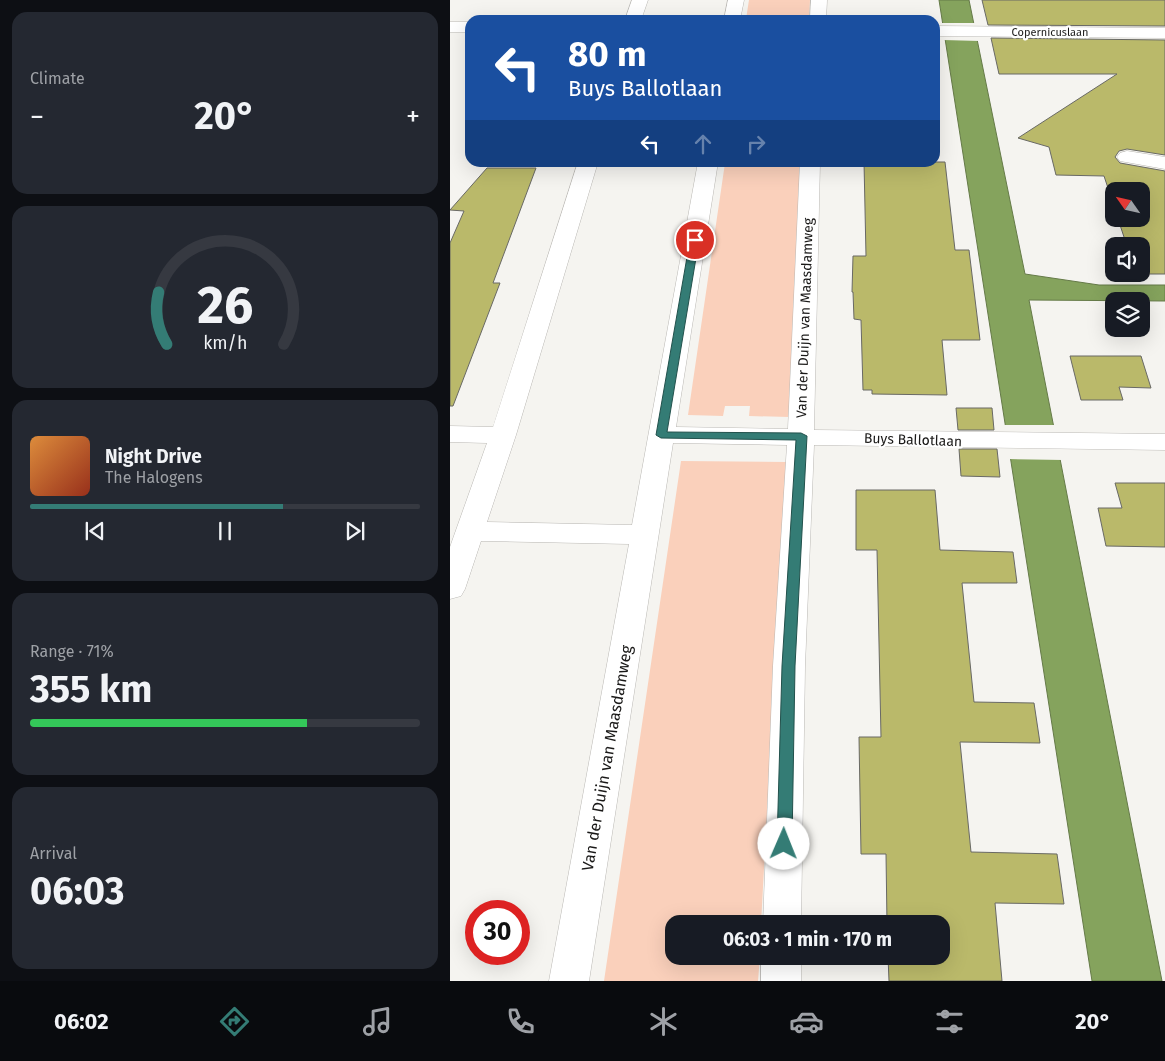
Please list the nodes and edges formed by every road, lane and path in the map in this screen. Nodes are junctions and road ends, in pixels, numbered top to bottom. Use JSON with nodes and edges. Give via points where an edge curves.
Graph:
{"nodes":[{"id":1,"x":640,"y":0,"type":"edge"},
{"id":2,"x":736,"y":0,"type":"edge"},
{"id":3,"x":819,"y":0,"type":"edge"},
{"id":4,"x":635,"y":15,"type":"edge"},
{"id":5,"x":733,"y":15,"type":"edge"},
{"id":6,"x":818,"y":15,"type":"edge"},
{"id":7,"x":450,"y":27,"type":"edge"},
{"id":8,"x":465,"y":27,"type":"edge"},
{"id":9,"x":940,"y":31,"type":"edge"},
{"id":10,"x":1165,"y":33,"type":"edge"},
{"id":11,"x":1127,"y":157,"type":"dead end"},
{"id":12,"x":1165,"y":163,"type":"edge"},
{"id":13,"x":586,"y":167,"type":"edge"},
{"id":14,"x":707,"y":167,"type":"edge"},
{"id":15,"x":810,"y":167,"type":"edge"},
{"id":16,"x":450,"y":434,"type":"edge"},
{"id":17,"x":503,"y":435,"type":"junction"},
{"id":18,"x":661,"y":435,"type":"junction"},
{"id":19,"x":801,"y":436,"type":"junction"},
{"id":20,"x":1165,"y":442,"type":"edge"},
{"id":21,"x":469,"y":531,"type":"junction"},
{"id":22,"x":645,"y":536,"type":"junction"},
{"id":23,"x":450,"y":589,"type":"edge"},
{"id":24,"x":782,"y":915,"type":"edge"},
{"id":25,"x":781,"y":965,"type":"edge"},
{"id":26,"x":569,"y":981,"type":"edge"},
{"id":27,"x":781,"y":981,"type":"edge"}],
"edges":[{"from":1,"to":4,"type":"street"},
{"from":2,"to":5,"type":"street"},
{"from":3,"to":6,"type":"street"},
{"from":7,"to":8,"type":"street"},
{"from":9,"to":10,"type":"street","name":"Copernicuslaan"},
{"from":11,"to":12,"type":"street"},
{"from":13,"to":17,"type":"street"},
{"from":14,"to":18,"type":"street","name":"Van der Duijn van Maasdamweg"},
{"from":15,"to":19,"type":"street","name":"Van der Duijn van Maasdamweg"},
{"from":16,"to":17,"type":"street"},
{"from":17,"to":21,"type":"street"},
{"from":18,"to":19,"type":"street","name":"Buys Ballotlaan"},
{"from":18,"to":22,"type":"street","name":"Van der Duijn van Maasdamweg"},
{"from":19,"to":20,"type":"street","name":"Buys Ballotlaan","via":[[986,442]]},
{"from":19,"to":24,"type":"street","name":"Van der Duijn van Maasdamweg","via":[[789,666]]},
{"from":21,"to":22,"type":"street"},
{"from":21,"to":23,"type":"street"},
{"from":22,"to":26,"type":"street","name":"Van der Duijn van Maasdamweg"},
{"from":25,"to":27,"type":"street"}]}
